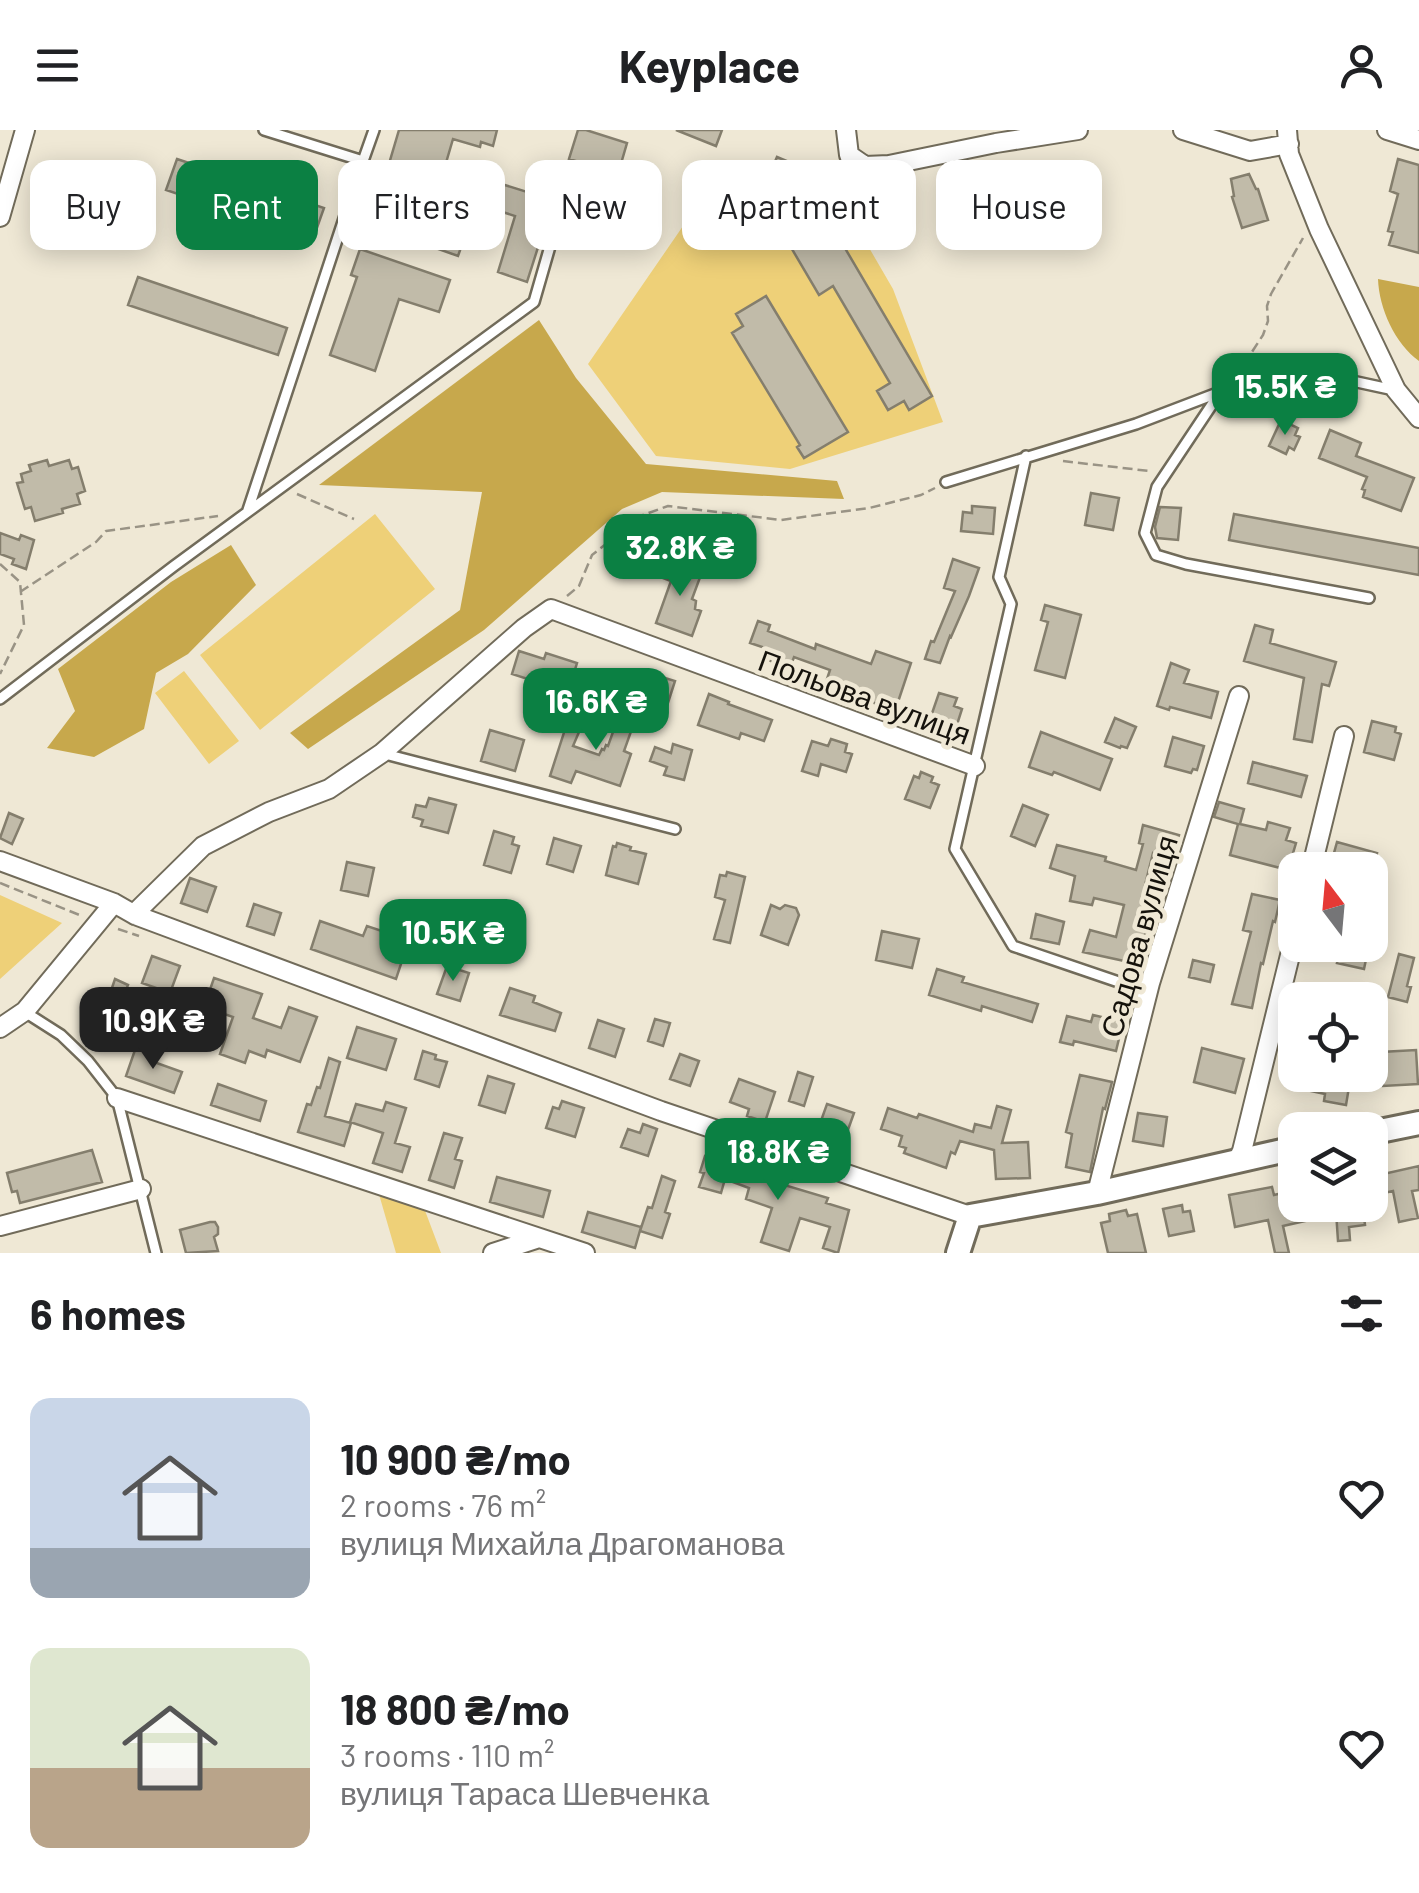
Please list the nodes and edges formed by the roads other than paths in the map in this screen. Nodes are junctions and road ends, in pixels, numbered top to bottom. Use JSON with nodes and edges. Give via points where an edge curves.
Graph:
{"nodes":[{"id":1,"x":25,"y":130,"type":"edge"},
{"id":2,"x":264,"y":130,"type":"edge"},
{"id":3,"x":374,"y":130,"type":"edge"},
{"id":4,"x":846,"y":130,"type":"edge"},
{"id":5,"x":1078,"y":130,"type":"edge"},
{"id":6,"x":1183,"y":130,"type":"edge"},
{"id":7,"x":1388,"y":130,"type":"edge"},
{"id":8,"x":1288,"y":137,"type":"edge"},
{"id":9,"x":1419,"y":140,"type":"edge"},
{"id":10,"x":357,"y":160,"type":"edge"},
{"id":11,"x":364,"y":160,"type":"edge"},
{"id":12,"x":0,"y":218,"type":"edge"},
{"id":13,"x":338,"y":238,"type":"edge"},
{"id":14,"x":549,"y":250,"type":"edge"},
{"id":15,"x":1396,"y":390,"type":"junction"},
{"id":16,"x":1220,"y":392,"type":"junction"},
{"id":17,"x":1419,"y":418,"type":"edge"},
{"id":18,"x":1026,"y":456,"type":"junction"},
{"id":19,"x":946,"y":482,"type":"road end"},
{"id":20,"x":248,"y":512,"type":"junction"},
{"id":21,"x":1370,"y":598,"type":"dead end"},
{"id":22,"x":1239,"y":696,"type":"dead end"},
{"id":23,"x":0,"y":698,"type":"edge"},
{"id":24,"x":1344,"y":736,"type":"dead end"},
{"id":25,"x":382,"y":753,"type":"junction"},
{"id":26,"x":974,"y":766,"type":"junction"},
{"id":27,"x":675,"y":829,"type":"dead end"},
{"id":28,"x":1315,"y":852,"type":"edge"},
{"id":29,"x":0,"y":861,"type":"edge"},
{"id":30,"x":114,"y":903,"type":"junction"},
{"id":31,"x":135,"y":915,"type":"junction"},
{"id":32,"x":1288,"y":962,"type":"edge"},
{"id":33,"x":1148,"y":992,"type":"junction"},
{"id":34,"x":24,"y":1011,"type":"junction"},
{"id":35,"x":0,"y":1028,"type":"edge"},
{"id":36,"x":117,"y":1098,"type":"junction"},
{"id":37,"x":1419,"y":1123,"type":"edge"},
{"id":38,"x":1388,"y":1129,"type":"edge"},
{"id":39,"x":1278,"y":1151,"type":"edge"},
{"id":40,"x":1238,"y":1159,"type":"junction"},
{"id":41,"x":141,"y":1189,"type":"junction"},
{"id":42,"x":1097,"y":1193,"type":"junction"},
{"id":43,"x":970,"y":1216,"type":"junction"},
{"id":44,"x":0,"y":1226,"type":"edge"},
{"id":45,"x":536,"y":1238,"type":"junction"},
{"id":46,"x":156,"y":1253,"type":"edge"},
{"id":47,"x":493,"y":1253,"type":"edge"},
{"id":48,"x":585,"y":1253,"type":"edge"},
{"id":49,"x":958,"y":1253,"type":"edge"}],
"edges":[{"from":1,"to":12,"type":"street"},
{"from":2,"to":10,"type":"lane"},
{"from":3,"to":11,"type":"lane"},
{"from":4,"to":5,"type":"street","via":[[848,155],[866,166]]},
{"from":6,"to":8,"type":"street","via":[[1250,151]]},
{"from":7,"to":9,"type":"street"},
{"from":8,"to":15,"type":"street","via":[[1319,228]]},
{"from":13,"to":20,"type":"lane"},
{"from":14,"to":20,"type":"lane","via":[[534,302]]},
{"from":15,"to":16,"type":"lane","via":[[1274,364]]},
{"from":15,"to":17,"type":"street"},
{"from":16,"to":18,"type":"lane"},
{"from":16,"to":21,"type":"lane","via":[[1157,486],[1145,533],[1156,554]]},
{"from":18,"to":19,"type":"lane"},
{"from":18,"to":26,"type":"lane","via":[[999,577],[1011,604]]},
{"from":20,"to":23,"type":"lane"},
{"from":22,"to":33,"type":"street","name":"Садова вулиця"},
{"from":24,"to":28,"type":"street"},
{"from":25,"to":26,"type":"street","name":"Польова вулиця","via":[[550,609]]},
{"from":25,"to":27,"type":"lane"},
{"from":25,"to":31,"type":"street","via":[[329,788],[203,846]]},
{"from":26,"to":33,"type":"lane","via":[[955,848],[1013,946]]},
{"from":29,"to":30,"type":"street"},
{"from":30,"to":31,"type":"street"},
{"from":30,"to":34,"type":"street"},
{"from":31,"to":43,"type":"street","via":[[660,1111]]},
{"from":32,"to":40,"type":"street"},
{"from":33,"to":42,"type":"street","name":"Садова вулиця"},
{"from":34,"to":35,"type":"street"},
{"from":34,"to":36,"type":"lane","via":[[61,1035]]},
{"from":36,"to":41,"type":"lane"},
{"from":36,"to":45,"type":"street"},
{"from":37,"to":38,"type":"street"},
{"from":39,"to":40,"type":"street"},
{"from":40,"to":42,"type":"street"},
{"from":41,"to":44,"type":"street"},
{"from":41,"to":46,"type":"lane"},
{"from":42,"to":43,"type":"street"},
{"from":43,"to":49,"type":"street"},
{"from":45,"to":47,"type":"street"},
{"from":45,"to":48,"type":"street"}]}
